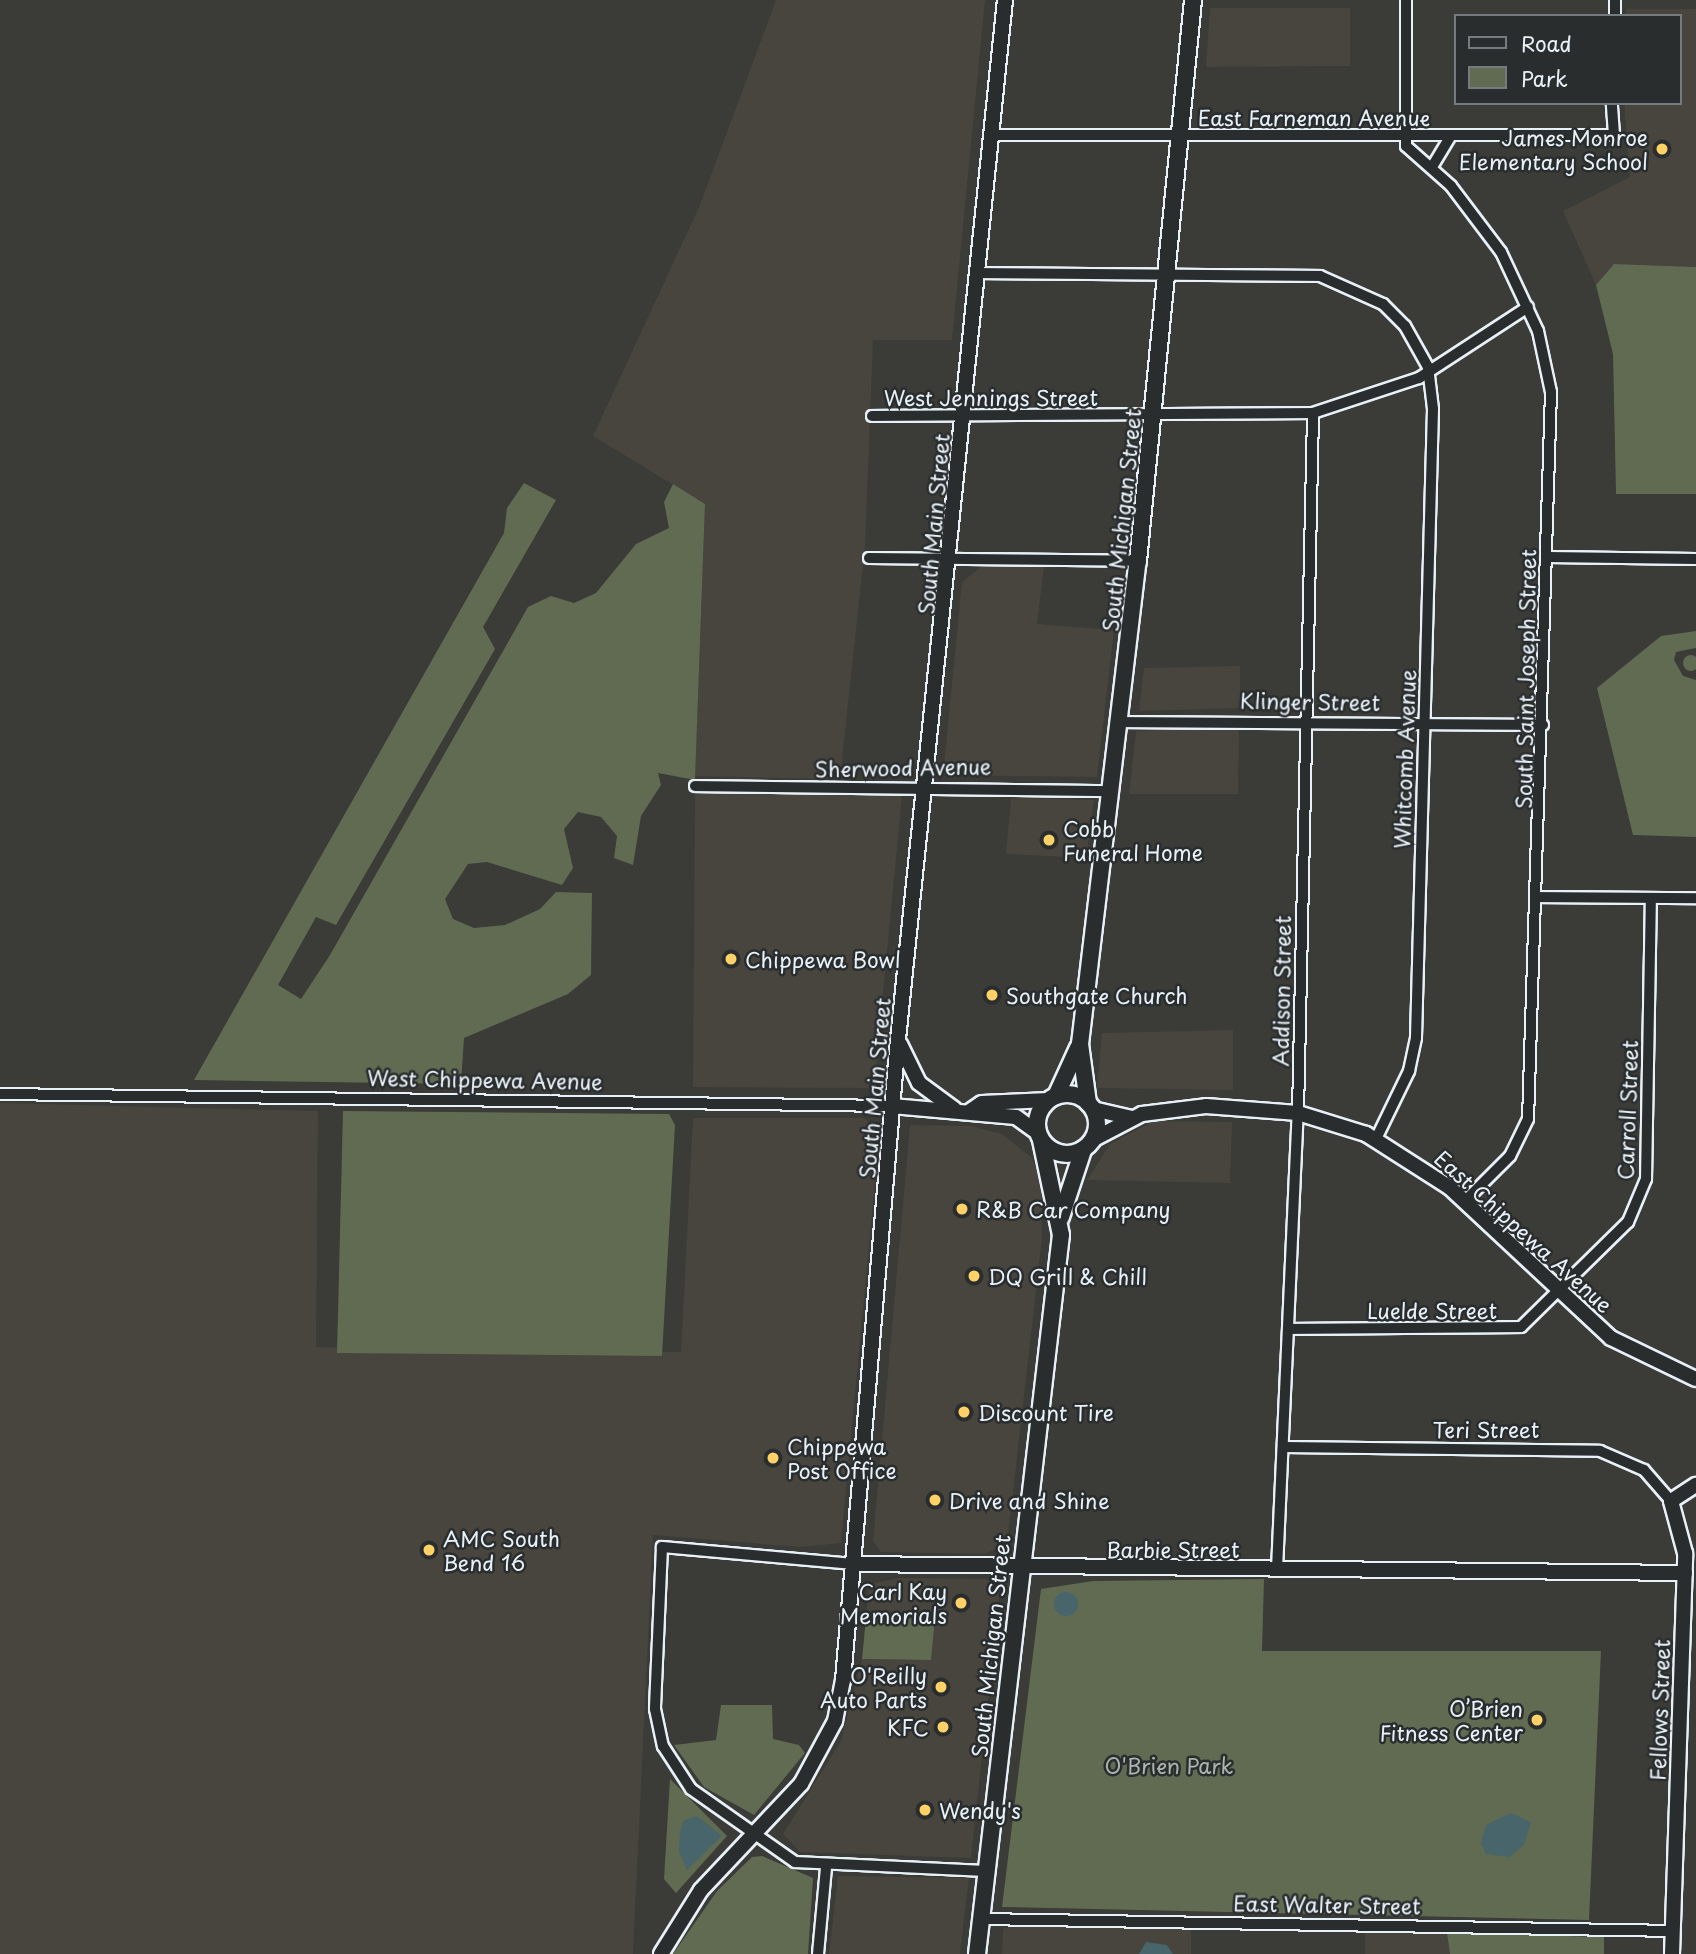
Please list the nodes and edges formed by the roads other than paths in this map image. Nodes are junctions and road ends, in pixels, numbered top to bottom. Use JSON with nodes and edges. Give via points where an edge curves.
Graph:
{"nodes":[{"id":1,"x":1005,"y":0,"type":"edge"},
{"id":2,"x":1193,"y":0,"type":"edge"},
{"id":3,"x":1406,"y":0,"type":"edge"},
{"id":4,"x":1612,"y":105,"type":"edge"},
{"id":5,"x":992,"y":135,"type":"junction"},
{"id":6,"x":1181,"y":135,"type":"junction"},
{"id":7,"x":1403,"y":136,"type":"junction"},
{"id":8,"x":1450,"y":137,"type":"junction"},
{"id":9,"x":1432,"y":167,"type":"junction"},
{"id":10,"x":978,"y":273,"type":"junction"},
{"id":11,"x":1167,"y":274,"type":"junction"},
{"id":12,"x":1528,"y":307,"type":"junction"},
{"id":13,"x":1429,"y":373,"type":"junction"},
{"id":14,"x":1312,"y":413,"type":"junction"},
{"id":15,"x":872,"y":416,"type":"dead end"},
{"id":16,"x":1153,"y":416,"type":"junction"},
{"id":17,"x":964,"y":417,"type":"junction"},
{"id":18,"x":869,"y":558,"type":"dead end"},
{"id":19,"x":950,"y":558,"type":"junction"},
{"id":20,"x":1548,"y":558,"type":"junction"},
{"id":21,"x":1696,"y":559,"type":"edge"},
{"id":22,"x":1138,"y":561,"type":"junction"},
{"id":23,"x":1306,"y":719,"type":"junction"},
{"id":24,"x":1119,"y":722,"type":"junction"},
{"id":25,"x":1424,"y":723,"type":"junction"},
{"id":26,"x":1543,"y":725,"type":"junction"},
{"id":27,"x":695,"y":786,"type":"dead end"},
{"id":28,"x":927,"y":788,"type":"junction"},
{"id":29,"x":1111,"y":791,"type":"junction"},
{"id":30,"x":1535,"y":897,"type":"junction"},
{"id":31,"x":1651,"y":898,"type":"junction"},
{"id":32,"x":1696,"y":898,"type":"edge"},
{"id":33,"x":898,"y":1039,"type":"junction"},
{"id":34,"x":1080,"y":1044,"type":"junction"},
{"id":35,"x":0,"y":1094,"type":"edge"},
{"id":36,"x":1052,"y":1098,"type":"junction"},
{"id":37,"x":892,"y":1106,"type":"junction"},
{"id":38,"x":1091,"y":1106,"type":"junction"},
{"id":39,"x":954,"y":1109,"type":"junction"},
{"id":40,"x":970,"y":1111,"type":"junction"},
{"id":41,"x":1298,"y":1113,"type":"junction"},
{"id":42,"x":1131,"y":1118,"type":"junction"},
{"id":43,"x":1039,"y":1137,"type":"junction"},
{"id":44,"x":1377,"y":1139,"type":"junction"},
{"id":45,"x":1088,"y":1145,"type":"junction"},
{"id":46,"x":1465,"y":1201,"type":"junction"},
{"id":47,"x":1061,"y":1217,"type":"junction"},
{"id":48,"x":1561,"y":1293,"type":"junction"},
{"id":49,"x":1289,"y":1329,"type":"junction"},
{"id":50,"x":1696,"y":1376,"type":"edge"},
{"id":51,"x":1284,"y":1447,"type":"junction"},
{"id":52,"x":1696,"y":1485,"type":"edge"},
{"id":53,"x":1671,"y":1500,"type":"junction"},
{"id":54,"x":855,"y":1564,"type":"junction"},
{"id":55,"x":1277,"y":1569,"type":"junction"},
{"id":56,"x":1020,"y":1570,"type":"junction"},
{"id":57,"x":1685,"y":1573,"type":"junction"},
{"id":58,"x":757,"y":1836,"type":"junction"},
{"id":59,"x":826,"y":1867,"type":"junction"},
{"id":60,"x":986,"y":1871,"type":"junction"},
{"id":61,"x":981,"y":1919,"type":"junction"},
{"id":62,"x":1673,"y":1931,"type":"junction"},
{"id":63,"x":661,"y":1954,"type":"edge"},
{"id":64,"x":818,"y":1954,"type":"edge"},
{"id":65,"x":977,"y":1954,"type":"edge"},
{"id":66,"x":1672,"y":1954,"type":"edge"}],
"edges":[{"from":1,"to":5,"type":"street","name":"South Main Street"},
{"from":2,"to":6,"type":"main road","name":"South Michigan Street"},
{"from":3,"to":7,"type":"street"},
{"from":4,"to":8,"type":"street","name":"East Farneman Avenue","via":[[1614,135]]},
{"from":5,"to":6,"type":"street","name":"East Farneman Avenue"},
{"from":5,"to":10,"type":"street","name":"South Main Street"},
{"from":6,"to":7,"type":"street","name":"East Farneman Avenue"},
{"from":6,"to":11,"type":"main road","name":"South Michigan Street"},
{"from":7,"to":8,"type":"street","name":"East Farneman Avenue"},
{"from":7,"to":9,"type":"street","name":"South Saint Joseph Street","via":[[1406,146]]},
{"from":8,"to":9,"type":"street"},
{"from":9,"to":12,"type":"street","name":"South Saint Joseph Street","via":[[1491,236]]},
{"from":10,"to":11,"type":"street"},
{"from":10,"to":17,"type":"street","name":"South Main Street"},
{"from":11,"to":13,"type":"street","via":[[1310,275],[1350,285],[1399,319]]},
{"from":11,"to":16,"type":"main road","name":"South Michigan Street"},
{"from":12,"to":13,"type":"street","name":"West Jennings Street"},
{"from":12,"to":20,"type":"street","name":"South Saint Joseph Street","via":[[1551,391]]},
{"from":13,"to":14,"type":"street","name":"West Jennings Street"},
{"from":13,"to":25,"type":"street","name":"Whitcomb Avenue","via":[[1433,409]]},
{"from":14,"to":16,"type":"street","name":"West Jennings Street"},
{"from":14,"to":23,"type":"street","name":"Addison Street"},
{"from":15,"to":17,"type":"street","name":"West Jennings Street"},
{"from":16,"to":17,"type":"street","name":"West Jennings Street"},
{"from":16,"to":22,"type":"main road","name":"South Michigan Street"},
{"from":17,"to":19,"type":"street","name":"South Main Street"},
{"from":18,"to":19,"type":"street"},
{"from":19,"to":22,"type":"street"},
{"from":19,"to":28,"type":"street","name":"South Main Street"},
{"from":20,"to":21,"type":"street"},
{"from":20,"to":26,"type":"street","name":"South Saint Joseph Street"},
{"from":22,"to":24,"type":"main road","name":"South Michigan Street"},
{"from":23,"to":24,"type":"street","name":"Klinger Street"},
{"from":23,"to":25,"type":"street","name":"Klinger Street"},
{"from":23,"to":41,"type":"street","name":"Addison Street"},
{"from":24,"to":29,"type":"main road","name":"South Michigan Street"},
{"from":25,"to":26,"type":"street","name":"Klinger Street"},
{"from":25,"to":44,"type":"street","name":"Whitcomb Avenue","via":[[1415,1051]]},
{"from":26,"to":30,"type":"street","name":"South Saint Joseph Street"},
{"from":27,"to":28,"type":"street","name":"Sherwood Avenue"},
{"from":28,"to":29,"type":"street","name":"Sherwood Avenue"},
{"from":28,"to":33,"type":"street","name":"South Main Street"},
{"from":29,"to":34,"type":"main road","name":"South Michigan Street"},
{"from":30,"to":31,"type":"street"},
{"from":30,"to":46,"type":"street","name":"South Saint Joseph Street","via":[[1526,1131]]},
{"from":31,"to":32,"type":"street"},
{"from":31,"to":48,"type":"street","name":"Carroll Street","via":[[1642,1200]]},
{"from":33,"to":37,"type":"street","name":"South Main Street"},
{"from":33,"to":39,"type":"street","via":[[919,1083]]},
{"from":34,"to":36,"type":"main road","name":"South Michigan Street"},
{"from":34,"to":38,"type":"main road","name":"South Michigan Street"},
{"from":35,"to":37,"type":"street","name":"West Chippewa Avenue"},
{"from":36,"to":38,"type":"main road"},
{"from":36,"to":40,"type":"street","name":"West Chippewa Avenue","via":[[982,1103]]},
{"from":36,"to":43,"type":"main road","via":[[1037,1116]]},
{"from":37,"to":39,"type":"street","name":"West Chippewa Avenue"},
{"from":37,"to":54,"type":"street","name":"South Main Street"},
{"from":38,"to":42,"type":"street","name":"East Chippewa Avenue"},
{"from":38,"to":45,"type":"main road"},
{"from":39,"to":40,"type":"street","name":"West Chippewa Avenue"},
{"from":40,"to":43,"type":"street","name":"West Chippewa Avenue","via":[[1016,1117]]},
{"from":41,"to":42,"type":"street","name":"East Chippewa Avenue","via":[[1206,1106]]},
{"from":41,"to":44,"type":"street","name":"East Chippewa Avenue"},
{"from":41,"to":49,"type":"street","name":"Addison Street"},
{"from":42,"to":45,"type":"street","name":"East Chippewa Avenue"},
{"from":43,"to":45,"type":"main road","via":[[1056,1152]]},
{"from":43,"to":47,"type":"main road","name":"South Michigan Street"},
{"from":44,"to":46,"type":"street","name":"East Chippewa Avenue"},
{"from":45,"to":47,"type":"main road","name":"South Michigan Street"},
{"from":46,"to":48,"type":"street","name":"East Chippewa Avenue"},
{"from":47,"to":56,"type":"main road","name":"South Michigan Street"},
{"from":48,"to":49,"type":"street","name":"Luelde Street","via":[[1530,1323],[1509,1330]]},
{"from":48,"to":50,"type":"street","name":"East Chippewa Avenue","via":[[1611,1338],[1679,1373]]},
{"from":49,"to":51,"type":"street","name":"Addison Street"},
{"from":51,"to":53,"type":"street","name":"Teri Street","via":[[1600,1451],[1644,1471]]},
{"from":51,"to":55,"type":"street","name":"Addison Street"},
{"from":52,"to":53,"type":"street"},
{"from":53,"to":57,"type":"street","name":"Fellows Street","via":[[1683,1530]]},
{"from":54,"to":56,"type":"street","name":"Barbie Street"},
{"from":54,"to":58,"type":"street","name":"South Main Street","via":[[835,1721],[801,1784]]},
{"from":54,"to":58,"type":"street","name":"Barbie Street","via":[[662,1547],[655,1686],[661,1741],[691,1789]]},
{"from":55,"to":56,"type":"street","name":"Barbie Street"},
{"from":55,"to":57,"type":"street","name":"Barbie Street"},
{"from":56,"to":60,"type":"main road","name":"South Michigan Street"},
{"from":57,"to":62,"type":"street","name":"Fellows Street"},
{"from":58,"to":59,"type":"street","via":[[795,1862]]},
{"from":58,"to":63,"type":"street","name":"South Main Street","via":[[683,1912]]},
{"from":59,"to":60,"type":"street"},
{"from":59,"to":64,"type":"street"},
{"from":60,"to":61,"type":"main road","name":"South Michigan Street"},
{"from":61,"to":62,"type":"street","name":"East Walter Street"},
{"from":61,"to":65,"type":"main road","name":"South Michigan Street"},
{"from":62,"to":66,"type":"street","name":"Fellows Street"}]}
